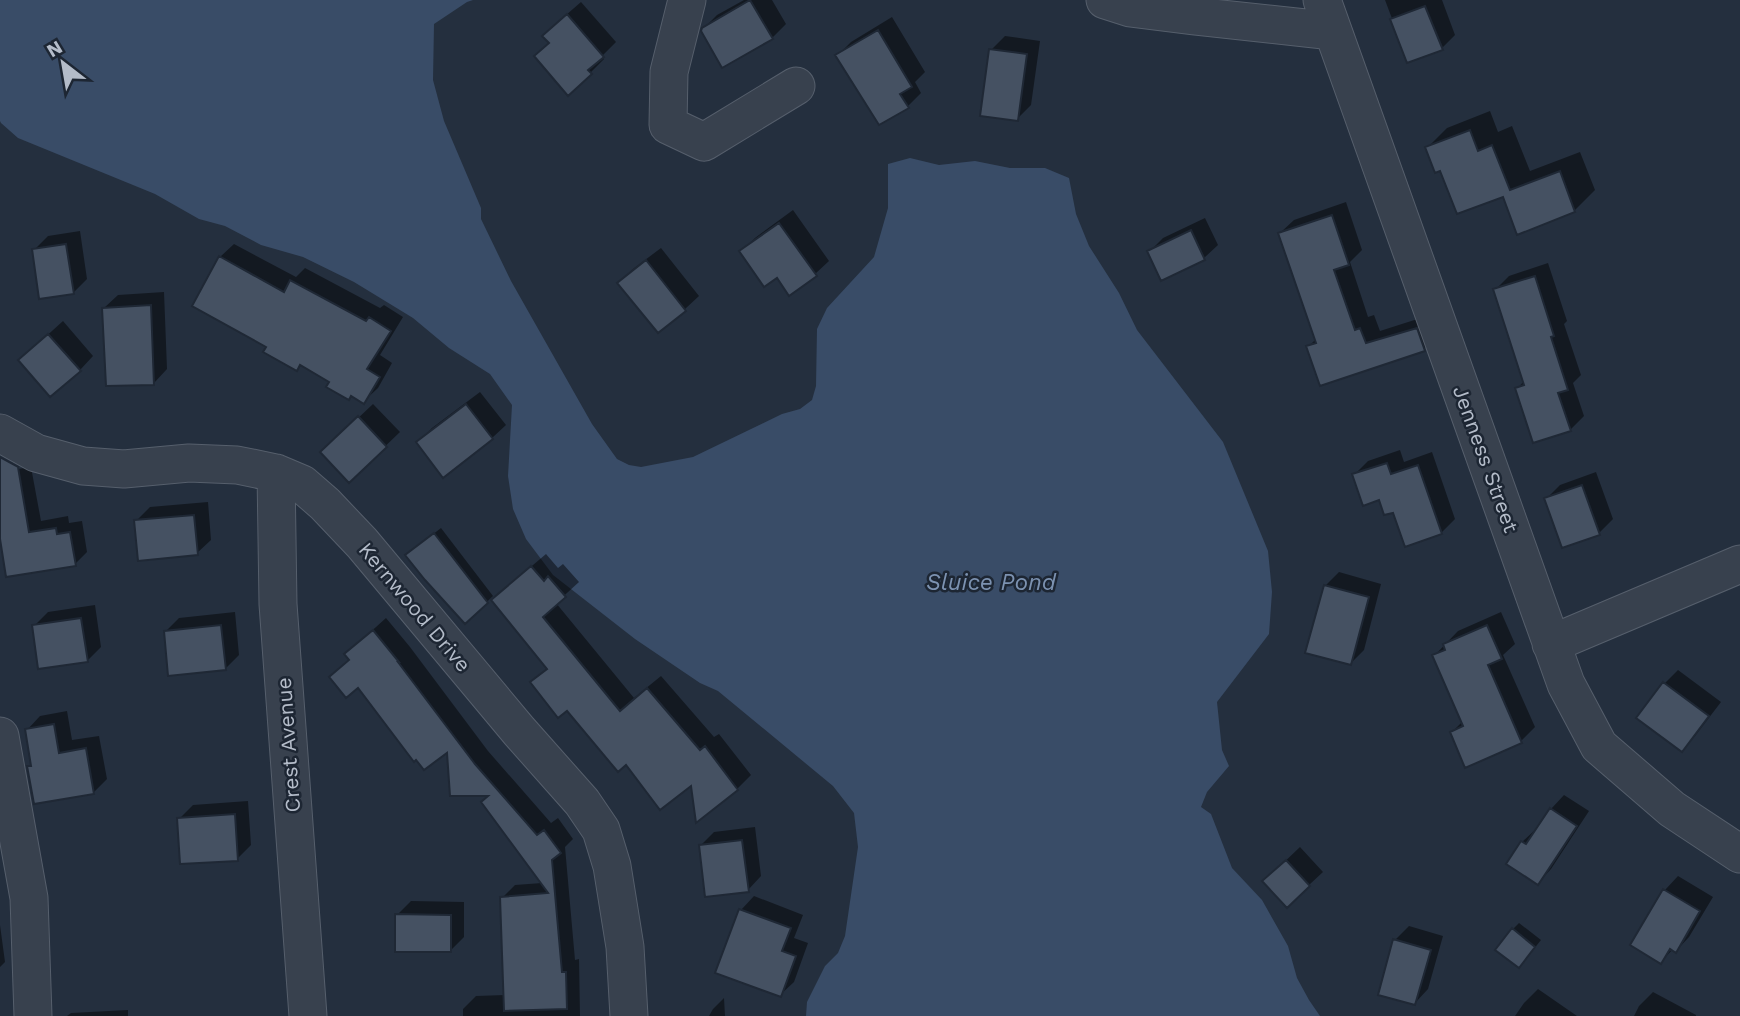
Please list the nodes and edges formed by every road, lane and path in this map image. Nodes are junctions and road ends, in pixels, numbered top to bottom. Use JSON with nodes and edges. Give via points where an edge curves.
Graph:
{"nodes":[{"id":1,"x":687,"y":0,"type":"edge"},
{"id":2,"x":1105,"y":0,"type":"edge"},
{"id":3,"x":1247,"y":0,"type":"edge"},
{"id":4,"x":1328,"y":15,"type":"edge"},
{"id":5,"x":1279,"y":25,"type":"junction"},
{"id":6,"x":796,"y":86,"type":"dead end"},
{"id":7,"x":0,"y":433,"type":"edge"},
{"id":8,"x":276,"y":473,"type":"junction"},
{"id":9,"x":1740,"y":564,"type":"edge"},
{"id":10,"x":1552,"y":644,"type":"junction"},
{"id":11,"x":0,"y":736,"type":"edge"},
{"id":12,"x":1740,"y":854,"type":"edge"},
{"id":13,"x":33,"y":1016,"type":"edge"},
{"id":14,"x":307,"y":1016,"type":"edge"},
{"id":15,"x":629,"y":1016,"type":"edge"}],
"edges":[{"from":1,"to":6,"type":"street","via":[[669,72],[668,125],[704,142]]},
{"from":2,"to":5,"type":"street","via":[[1130,8]]},
{"from":3,"to":5,"type":"street"},
{"from":4,"to":5,"type":"street"},
{"from":4,"to":10,"type":"street","name":"Jenness Street"},
{"from":7,"to":8,"type":"street","name":"Kernwood Drive","via":[[36,453],[83,466],[124,469],[189,463]]},
{"from":8,"to":14,"type":"street","name":"Crest Avenue","via":[[278,604]]},
{"from":8,"to":15,"type":"street","name":"Kernwood Drive","via":[[302,484],[362,543],[593,817],[612,866],[625,947]]},
{"from":9,"to":10,"type":"street"},
{"from":10,"to":12,"type":"street","name":"Jenness Street","via":[[1566,684],[1599,746],[1672,809]]},
{"from":11,"to":13,"type":"street","via":[[29,898]]}]}
